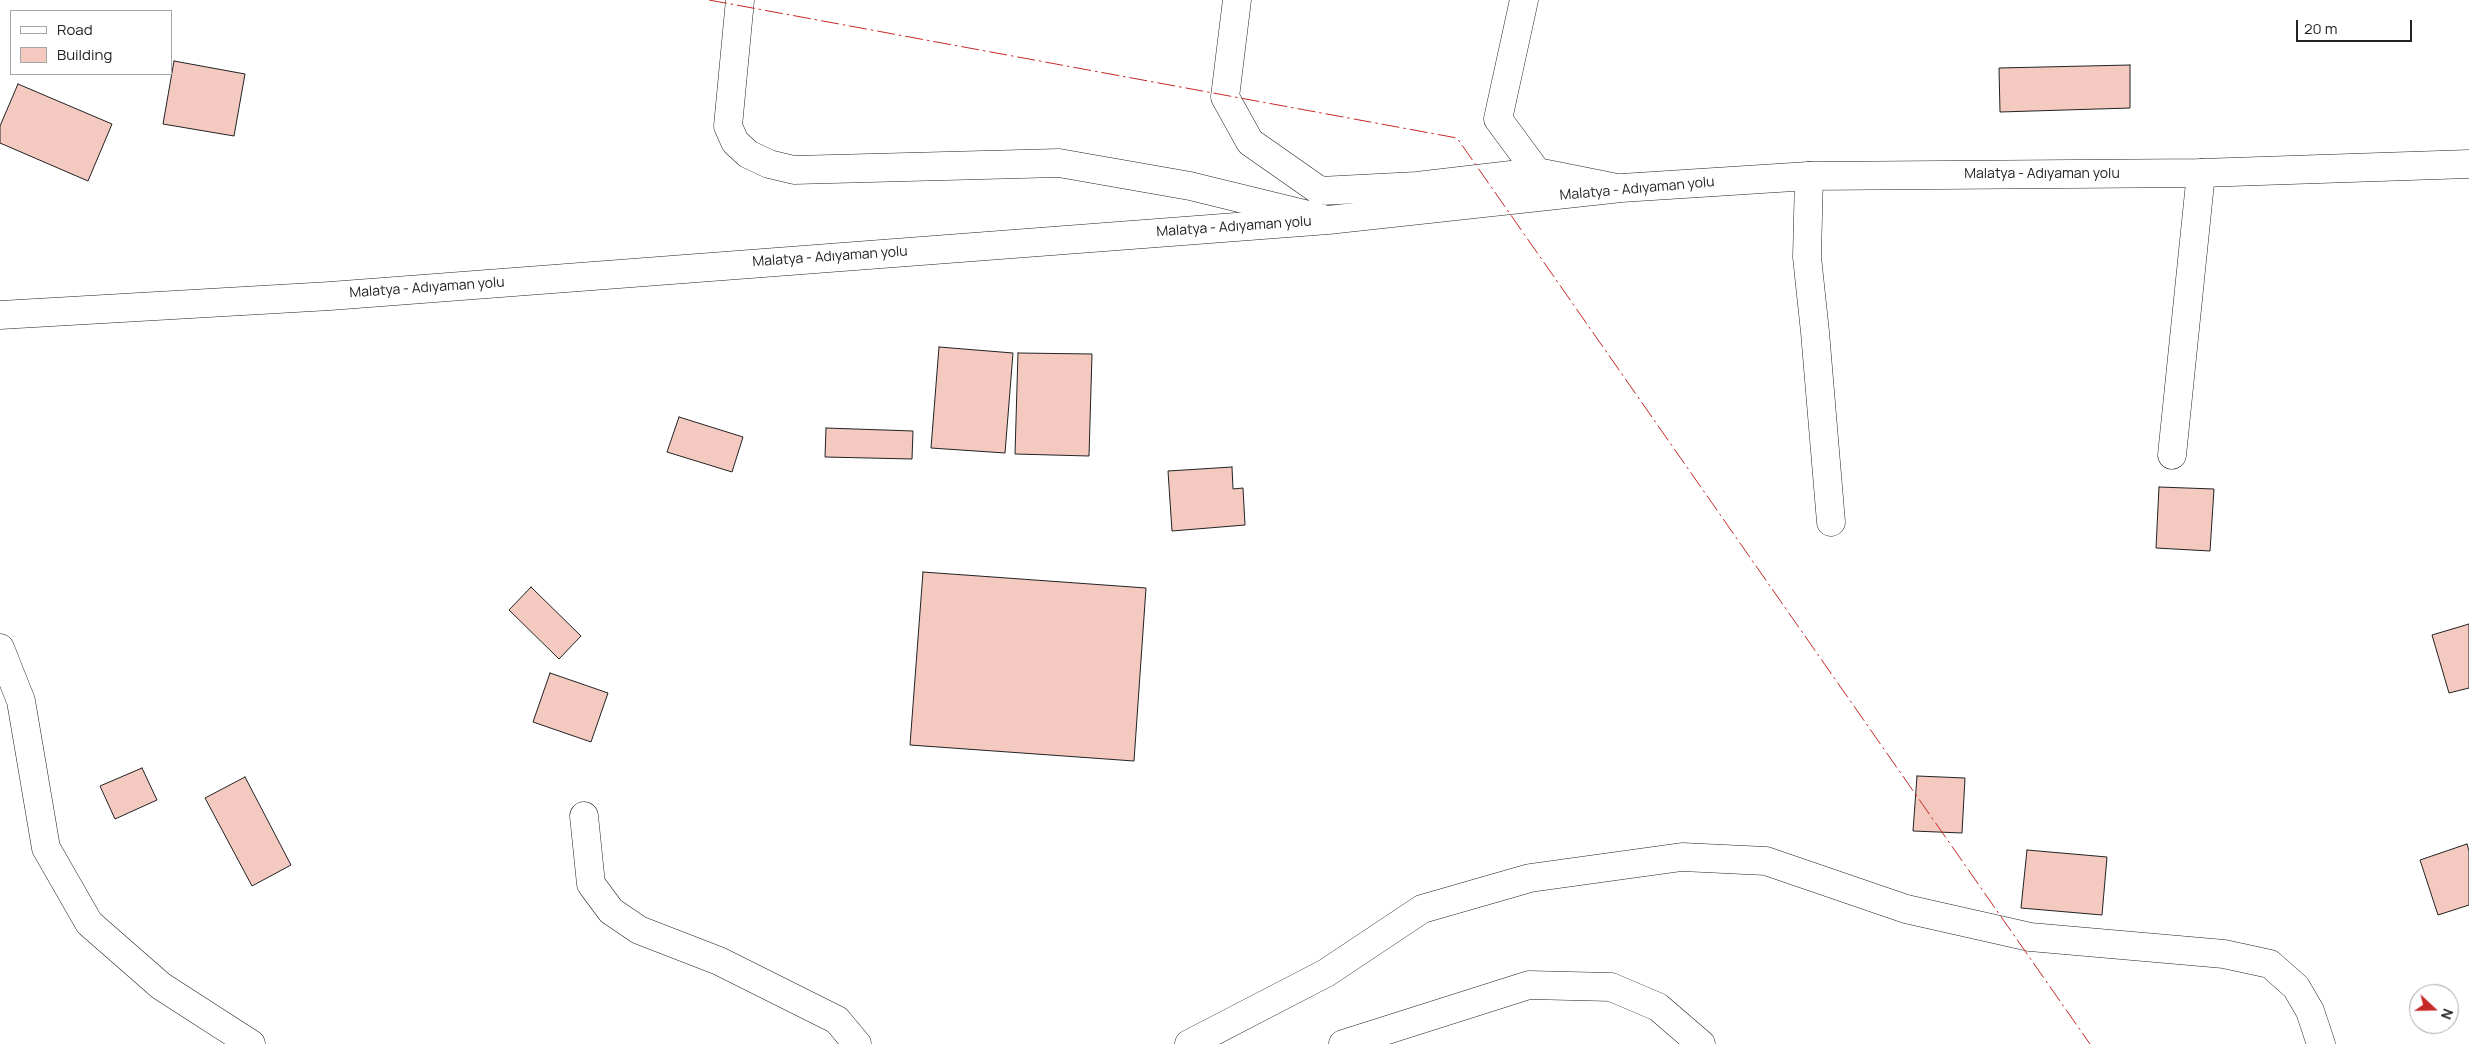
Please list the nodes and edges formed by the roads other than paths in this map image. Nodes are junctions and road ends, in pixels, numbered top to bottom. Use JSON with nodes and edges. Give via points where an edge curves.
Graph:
{"nodes":[{"id":1,"x":740,"y":0,"type":"edge"},
{"id":2,"x":1237,"y":0,"type":"edge"},
{"id":3,"x":1524,"y":0,"type":"edge"},
{"id":4,"x":2469,"y":164,"type":"edge"},
{"id":5,"x":1537,"y":172,"type":"junction"},
{"id":6,"x":2201,"y":173,"type":"junction"},
{"id":7,"x":1809,"y":176,"type":"junction"},
{"id":8,"x":1620,"y":188,"type":"junction"},
{"id":9,"x":1328,"y":220,"type":"junction"},
{"id":10,"x":0,"y":314,"type":"edge"},
{"id":11,"x":2172,"y":455,"type":"dead end"},
{"id":12,"x":1831,"y":522,"type":"dead end"},
{"id":13,"x":0,"y":648,"type":"edge"},
{"id":14,"x":584,"y":816,"type":"dead end"},
{"id":15,"x":250,"y":1044,"type":"edge"},
{"id":16,"x":857,"y":1044,"type":"edge"},
{"id":17,"x":1189,"y":1044,"type":"edge"},
{"id":18,"x":1343,"y":1044,"type":"edge"},
{"id":19,"x":1700,"y":1044,"type":"edge"},
{"id":20,"x":2322,"y":1044,"type":"edge"}],
"edges":[{"from":1,"to":9,"type":"street","via":[[728,126],[735,142],[748,154],[769,164],[794,170],[1059,163],[1190,186]]},
{"from":2,"to":5,"type":"street","via":[[1225,97],[1250,142],[1320,191],[1417,186]]},
{"from":3,"to":5,"type":"street","via":[[1498,119]]},
{"from":4,"to":6,"type":"street","name":"Malatya - Adıyaman yolu"},
{"from":5,"to":8,"type":"street"},
{"from":6,"to":7,"type":"street","name":"Malatya - Adıyaman yolu"},
{"from":6,"to":11,"type":"street"},
{"from":7,"to":8,"type":"street","name":"Malatya - Adıyaman yolu"},
{"from":7,"to":12,"type":"street","via":[[1807,256]]},
{"from":8,"to":9,"type":"street","name":"Malatya - Adıyaman yolu"},
{"from":9,"to":10,"type":"street","name":"Malatya - Adıyaman yolu","via":[[330,296]]},
{"from":13,"to":15,"type":"street","via":[[21,701],[46,848],[89,923],[160,986]]},
{"from":14,"to":16,"type":"street","via":[[591,884],[611,912],[639,930],[719,961],[837,1020]]},
{"from":17,"to":20,"type":"street","via":[[1326,974],[1422,909],[1530,878],[1682,857],[1766,861],[1906,909],[2030,937],[2224,954],[2270,964],[2296,987],[2310,1011]]},
{"from":18,"to":19,"type":"street","via":[[1529,985],[1611,987],[1658,1007]]}]}
